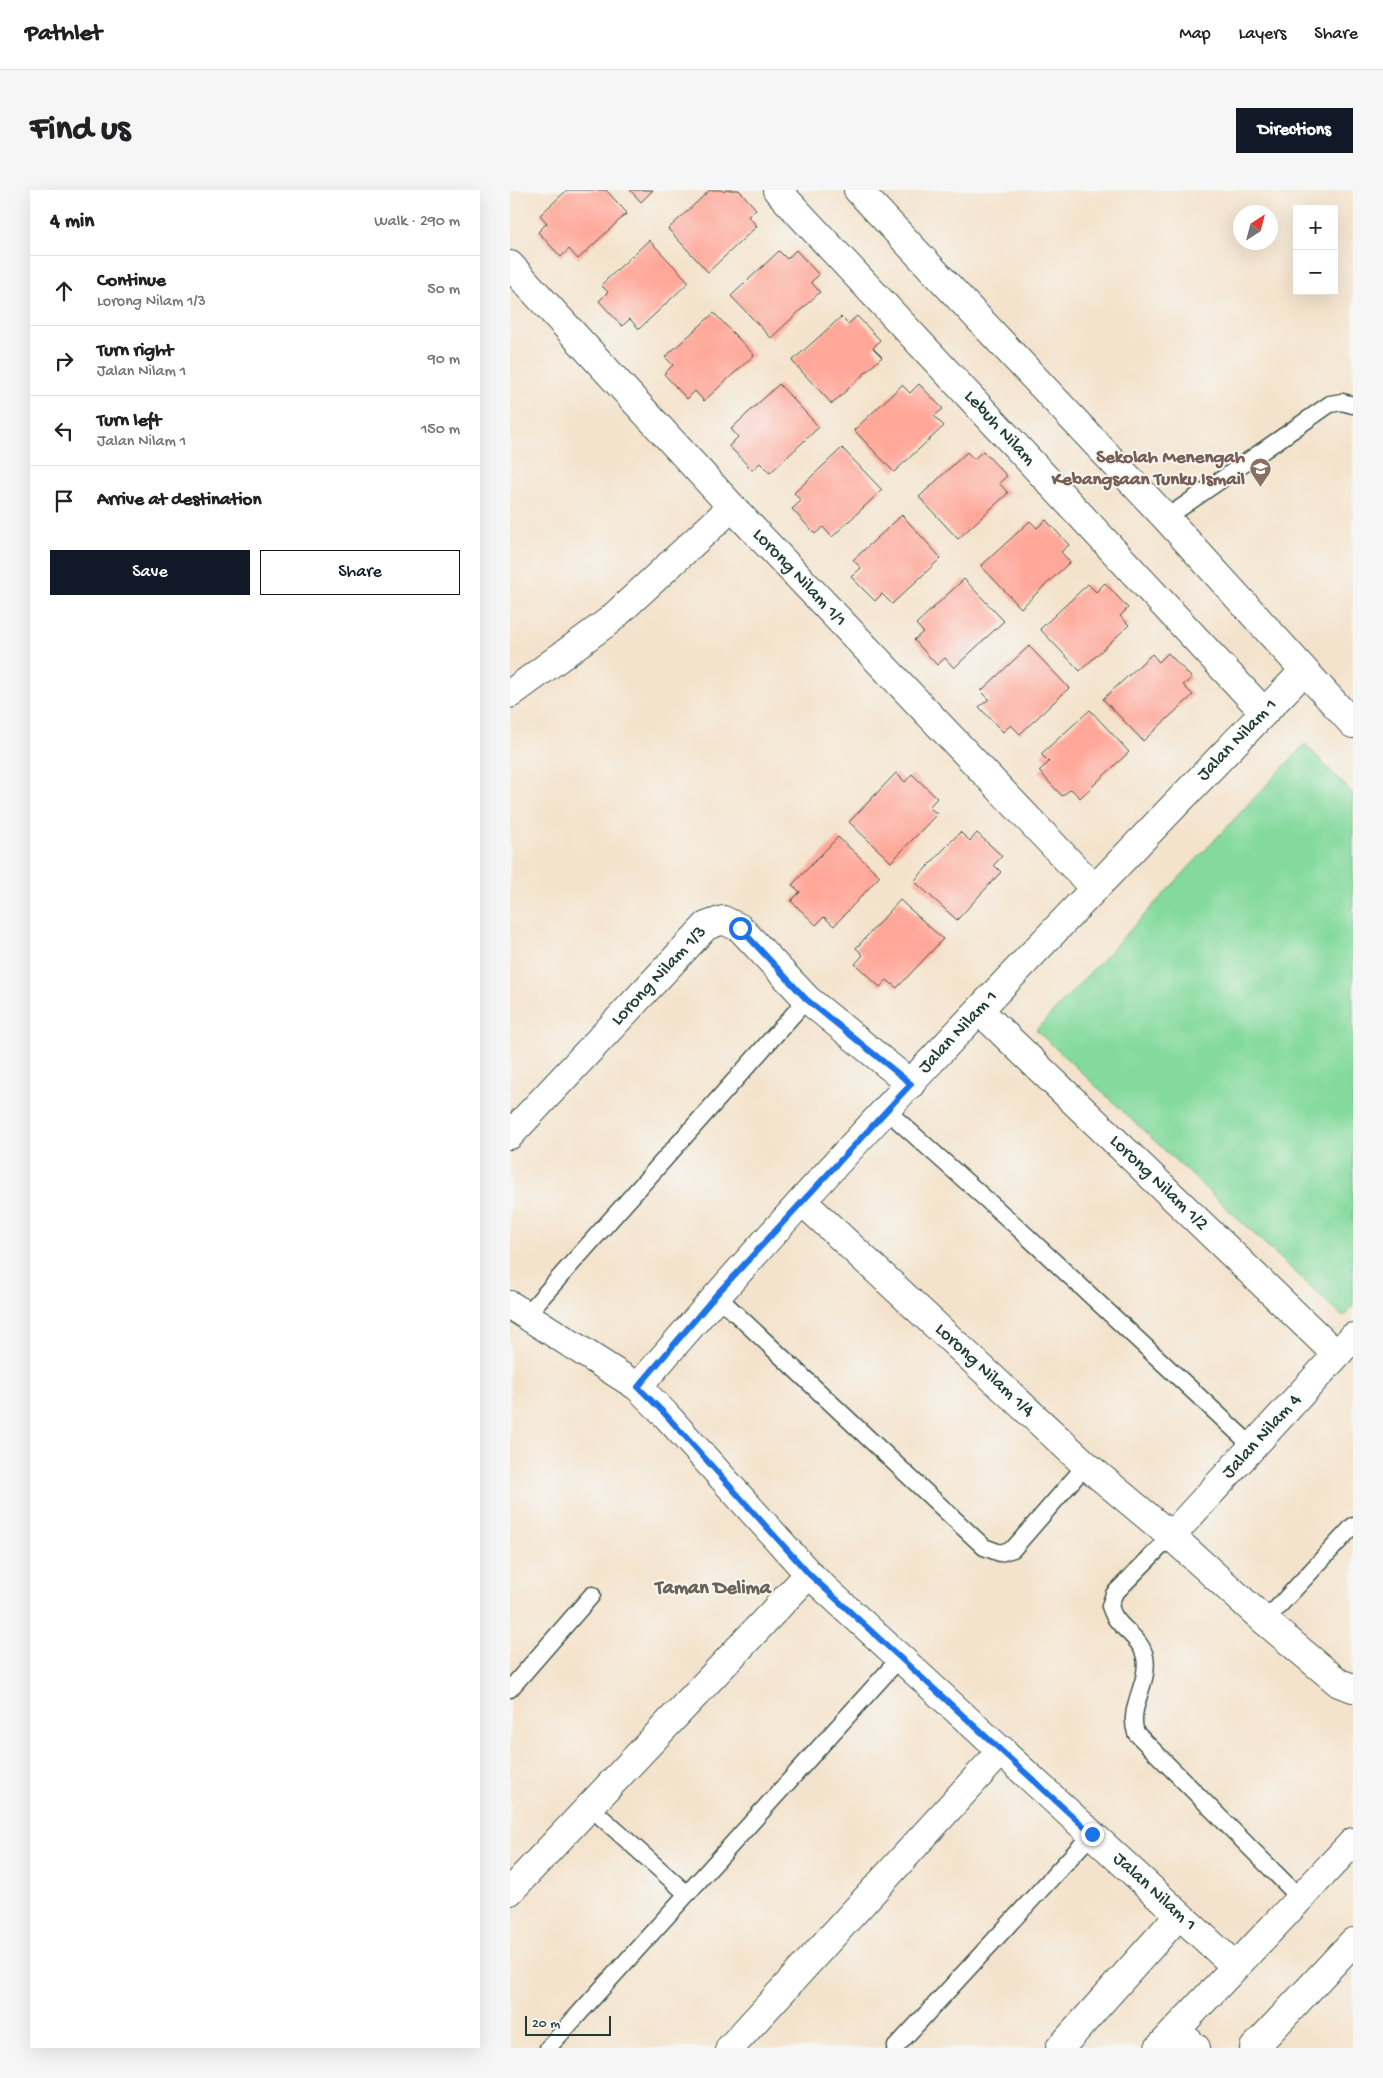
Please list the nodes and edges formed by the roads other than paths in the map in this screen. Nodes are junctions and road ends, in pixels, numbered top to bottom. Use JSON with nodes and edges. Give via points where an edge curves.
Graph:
{"nodes":[{"id":1,"x":776,"y":190,"type":"edge"},
{"id":2,"x":873,"y":195,"type":"edge"},
{"id":3,"x":510,"y":265,"type":"edge"},
{"id":4,"x":1353,"y":405,"type":"edge"},
{"id":5,"x":732,"y":507,"type":"junction"},
{"id":6,"x":1166,"y":518,"type":"junction"},
{"id":7,"x":1304,"y":670,"type":"junction"},
{"id":8,"x":510,"y":694,"type":"edge"},
{"id":9,"x":1264,"y":712,"type":"junction"},
{"id":10,"x":1353,"y":724,"type":"edge"},
{"id":11,"x":1094,"y":888,"type":"junction"},
{"id":12,"x":806,"y":999,"type":"junction"},
{"id":13,"x":980,"y":1011,"type":"junction"},
{"id":14,"x":911,"y":1084,"type":"junction"},
{"id":15,"x":886,"y":1110,"type":"junction"},
{"id":16,"x":510,"y":1135,"type":"edge"},
{"id":17,"x":802,"y":1201,"type":"junction"},
{"id":18,"x":716,"y":1295,"type":"junction"},
{"id":19,"x":518,"y":1310,"type":"edge"},
{"id":20,"x":1345,"y":1345,"type":"edge"},
{"id":21,"x":638,"y":1387,"type":"junction"},
{"id":22,"x":1252,"y":1446,"type":"junction"},
{"id":23,"x":1086,"y":1465,"type":"junction"},
{"id":24,"x":1353,"y":1526,"type":"edge"},
{"id":25,"x":1171,"y":1536,"type":"junction"},
{"id":26,"x":809,"y":1574,"type":"junction"},
{"id":27,"x":592,"y":1595,"type":"dead end"},
{"id":28,"x":1264,"y":1621,"type":"junction"},
{"id":29,"x":900,"y":1658,"type":"junction"},
{"id":30,"x":510,"y":1688,"type":"edge"},
{"id":31,"x":1353,"y":1688,"type":"edge"},
{"id":32,"x":1002,"y":1750,"type":"junction"},
{"id":33,"x":590,"y":1807,"type":"junction"},
{"id":34,"x":1092,"y":1834,"type":"junction"},
{"id":35,"x":1353,"y":1842,"type":"edge"},
{"id":36,"x":510,"y":1892,"type":"edge"},
{"id":37,"x":687,"y":1894,"type":"junction"},
{"id":38,"x":1301,"y":1899,"type":"junction"},
{"id":39,"x":1179,"y":1915,"type":"junction"},
{"id":40,"x":1353,"y":1942,"type":"edge"},
{"id":41,"x":1235,"y":1966,"type":"junction"},
{"id":42,"x":1168,"y":2039,"type":"edge"},
{"id":43,"x":548,"y":2048,"type":"edge"},
{"id":44,"x":730,"y":2048,"type":"edge"},
{"id":45,"x":895,"y":2048,"type":"edge"},
{"id":46,"x":1060,"y":2048,"type":"edge"},
{"id":47,"x":1196,"y":2048,"type":"edge"},
{"id":48,"x":1254,"y":2048,"type":"edge"}],
"edges":[{"from":1,"to":9,"type":"street","name":"Lebuh Nilam"},
{"from":2,"to":6,"type":"street"},
{"from":3,"to":5,"type":"street","name":"Lorong Nilam 1/1"},
{"from":4,"to":6,"type":"lane","via":[[1342,402],[1325,407]]},
{"from":5,"to":8,"type":"street","via":[[609,621]]},
{"from":5,"to":11,"type":"street","name":"Lorong Nilam 1/1"},
{"from":6,"to":7,"type":"street"},
{"from":7,"to":9,"type":"street","name":"Jalan Nilam 1"},
{"from":7,"to":10,"type":"street"},
{"from":9,"to":11,"type":"street","name":"Jalan Nilam 1"},
{"from":11,"to":13,"type":"street","name":"Jalan Nilam 1"},
{"from":12,"to":14,"type":"street","name":"Lorong Nilam 1/3"},
{"from":12,"to":16,"type":"street","name":"Lorong Nilam 1/3","via":[[740,928],[723,920],[706,926]]},
{"from":12,"to":19,"type":"lane"},
{"from":13,"to":14,"type":"street","name":"Jalan Nilam 1"},
{"from":13,"to":20,"type":"street","name":"Lorong Nilam 1/2"},
{"from":14,"to":15,"type":"street","name":"Jalan Nilam 1"},
{"from":15,"to":17,"type":"street","name":"Jalan Nilam 1"},
{"from":15,"to":22,"type":"lane"},
{"from":17,"to":18,"type":"street","name":"Jalan Nilam 1"},
{"from":17,"to":23,"type":"street","name":"Lorong Nilam 1/4"},
{"from":18,"to":21,"type":"street","name":"Jalan Nilam 1"},
{"from":18,"to":23,"type":"lane","via":[[984,1547],[1000,1553],[1013,1548]]},
{"from":19,"to":21,"type":"street"},
{"from":20,"to":22,"type":"street","name":"Jalan Nilam 4"},
{"from":21,"to":26,"type":"street","name":"Jalan Nilam 1"},
{"from":22,"to":25,"type":"street","name":"Jalan Nilam 4"},
{"from":23,"to":25,"type":"street","name":"Lorong Nilam 1/4"},
{"from":24,"to":28,"type":"lane"},
{"from":25,"to":28,"type":"street","name":"Lorong Nilam 1/4"},
{"from":25,"to":38,"type":"lane","via":[[1114,1594],[1110,1606],[1115,1619],[1141,1645],[1145,1656],[1146,1670],[1132,1723],[1136,1732]]},
{"from":26,"to":29,"type":"street","name":"Jalan Nilam 1"},
{"from":26,"to":33,"type":"street"},
{"from":27,"to":30,"type":"lane"},
{"from":28,"to":31,"type":"street","name":"Lorong Nilam 1/4","via":[[1339,1683]]},
{"from":29,"to":32,"type":"street","name":"Jalan Nilam 1"},
{"from":29,"to":37,"type":"lane"},
{"from":32,"to":34,"type":"street","name":"Jalan Nilam 1"},
{"from":32,"to":44,"type":"street"},
{"from":33,"to":36,"type":"street"},
{"from":33,"to":37,"type":"lane"},
{"from":34,"to":39,"type":"street","name":"Jalan Nilam 1"},
{"from":34,"to":45,"type":"lane"},
{"from":35,"to":38,"type":"street"},
{"from":37,"to":43,"type":"lane"},
{"from":38,"to":41,"type":"street"},
{"from":39,"to":41,"type":"street","name":"Jalan Nilam 1"},
{"from":39,"to":46,"type":"street"},
{"from":40,"to":48,"type":"street"},
{"from":41,"to":42,"type":"street"},
{"from":42,"to":47,"type":"street"}]}
